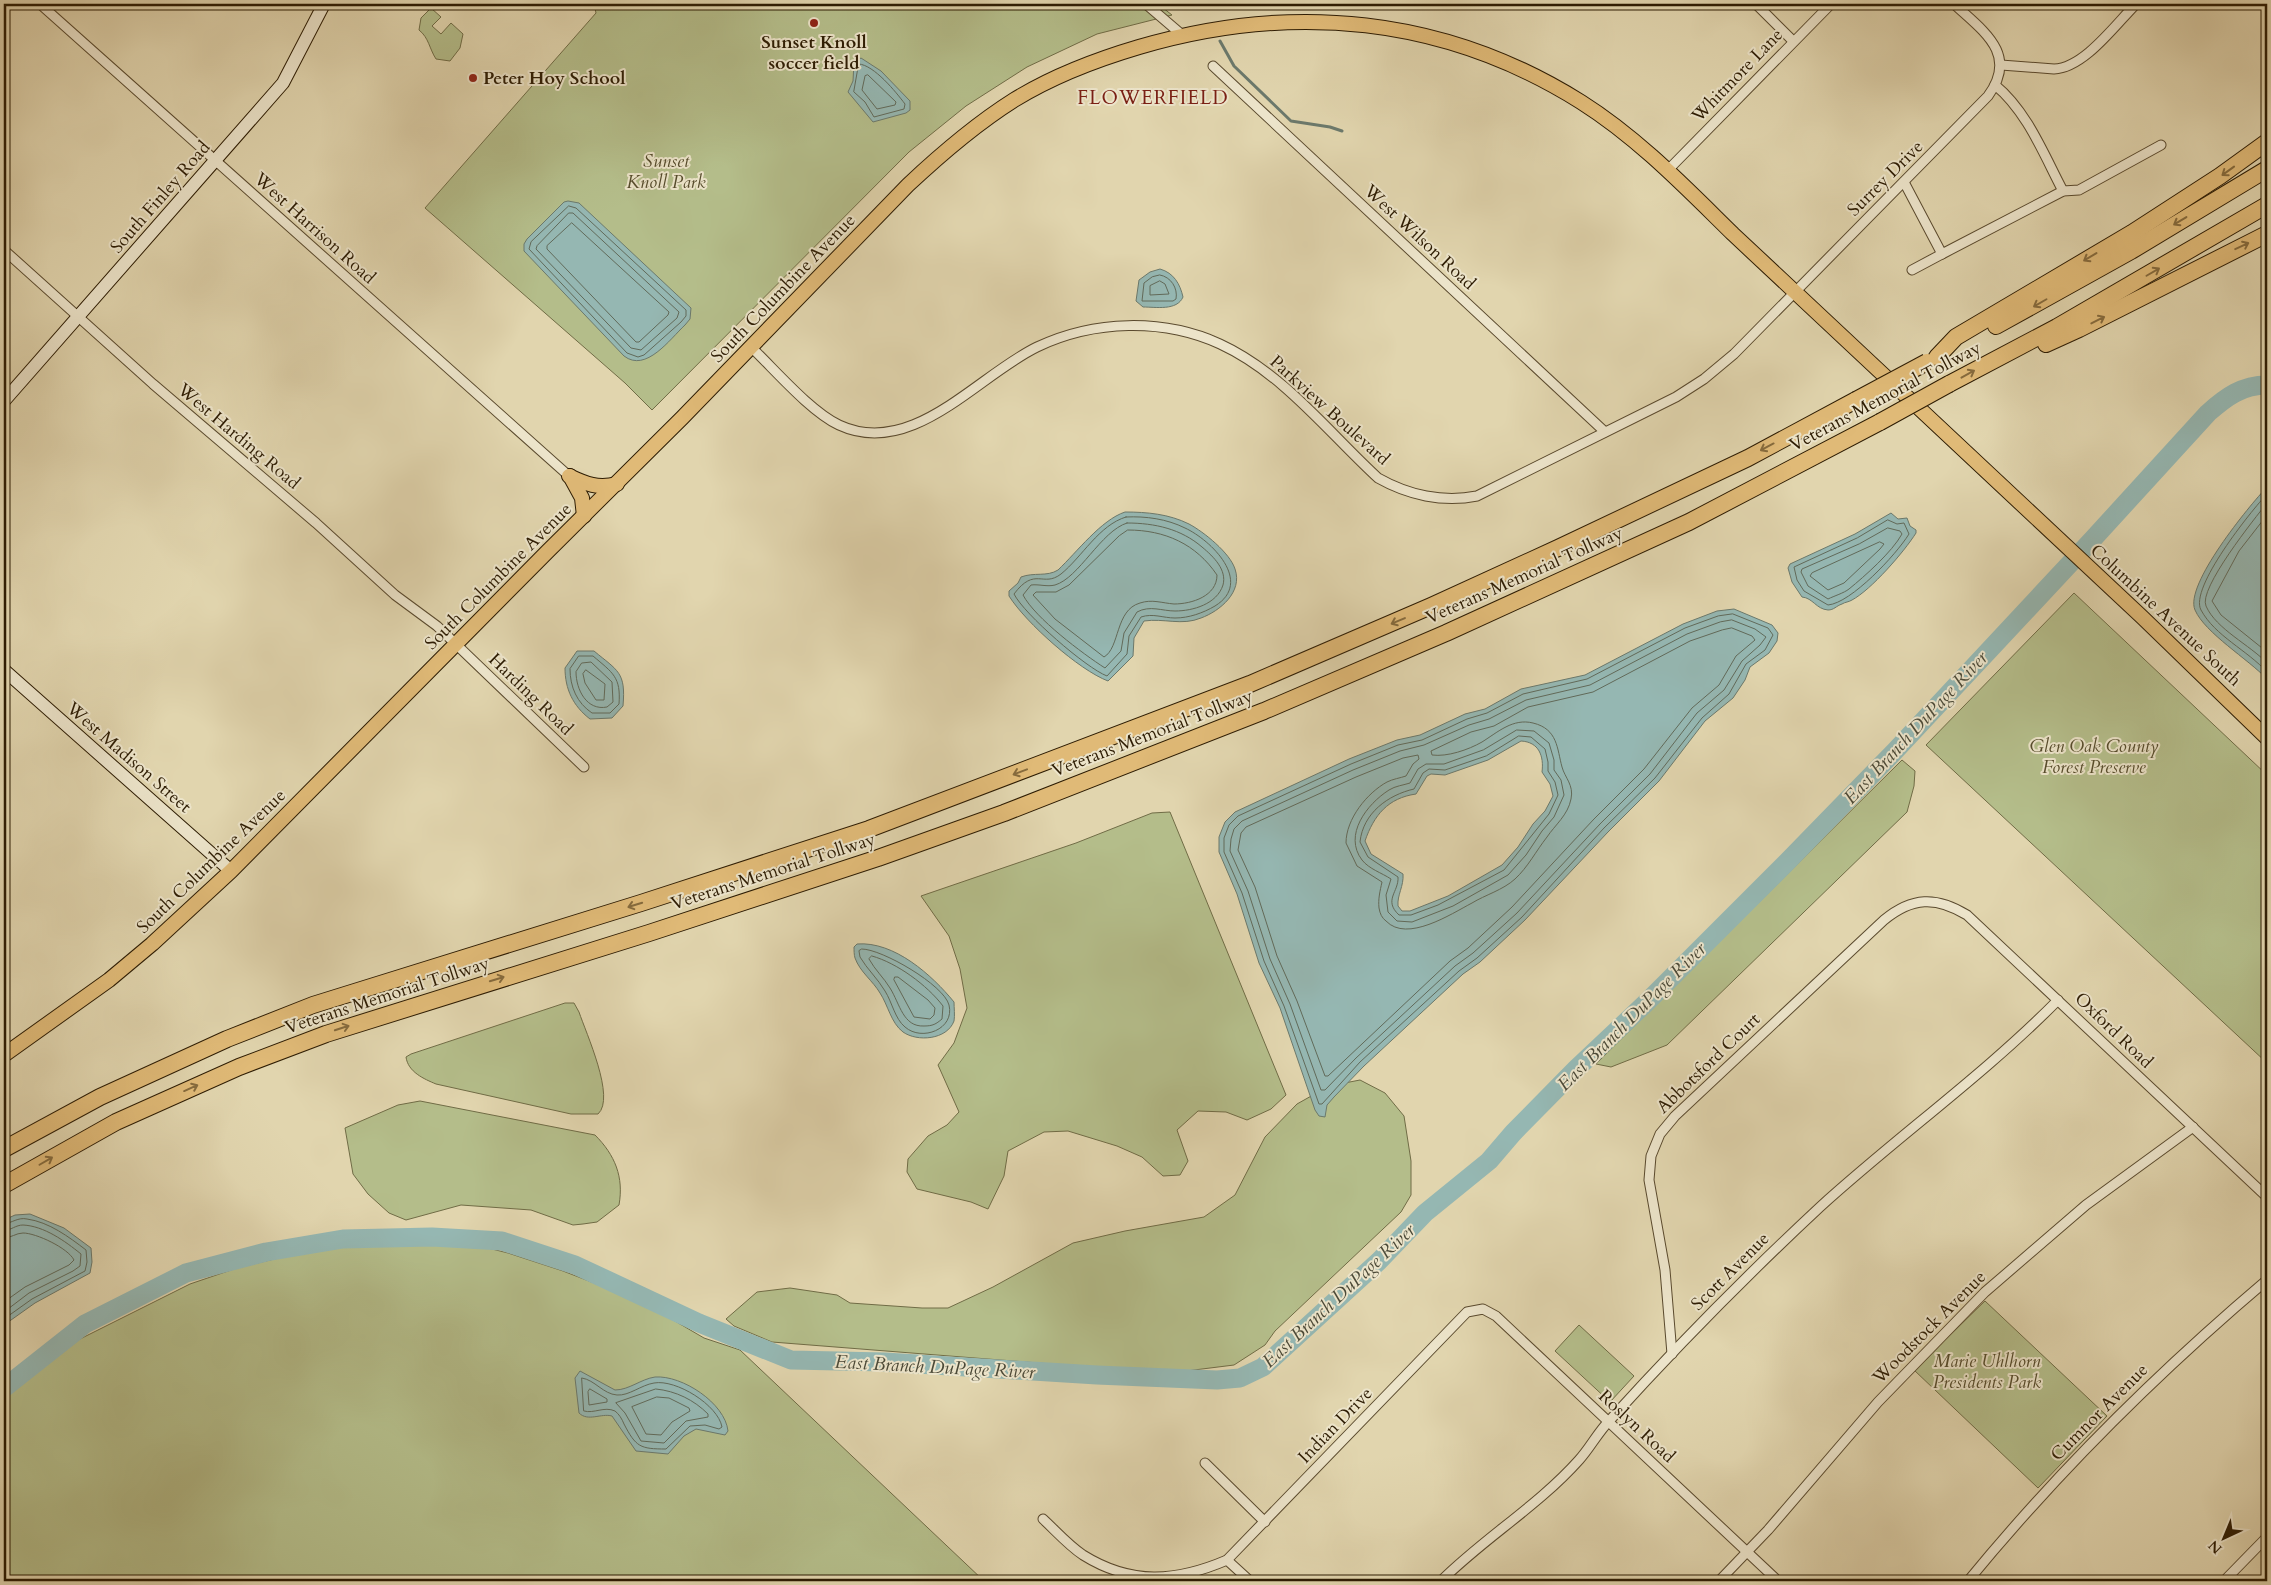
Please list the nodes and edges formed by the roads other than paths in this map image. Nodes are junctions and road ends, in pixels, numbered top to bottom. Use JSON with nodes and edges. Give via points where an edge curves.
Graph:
{"nodes":[{"id":1,"x":40,"y":4,"type":"edge"},
{"id":2,"x":324,"y":4,"type":"edge"},
{"id":3,"x":1146,"y":4,"type":"edge"},
{"id":4,"x":1756,"y":4,"type":"edge"},
{"id":5,"x":1831,"y":4,"type":"edge"},
{"id":6,"x":1954,"y":4,"type":"edge"},
{"id":7,"x":2136,"y":4,"type":"edge"},
{"id":8,"x":1181,"y":34,"type":"junction"},
{"id":9,"x":1793,"y":41,"type":"junction"},
{"id":10,"x":2002,"y":65,"type":"junction"},
{"id":11,"x":1213,"y":66,"type":"dead end"},
{"id":12,"x":1995,"y":85,"type":"junction"},
{"id":13,"x":2267,"y":142,"type":"edge"},
{"id":14,"x":2161,"y":145,"type":"dead end"},
{"id":15,"x":215,"y":161,"type":"junction"},
{"id":16,"x":1668,"y":170,"type":"junction"},
{"id":17,"x":2267,"y":170,"type":"edge"},
{"id":18,"x":1904,"y":182,"type":"junction"},
{"id":19,"x":2064,"y":191,"type":"junction"},
{"id":20,"x":2267,"y":205,"type":"edge"},
{"id":21,"x":2267,"y":234,"type":"edge"},
{"id":22,"x":4,"y":250,"type":"edge"},
{"id":23,"x":1942,"y":254,"type":"junction"},
{"id":24,"x":1912,"y":270,"type":"dead end"},
{"id":25,"x":1794,"y":292,"type":"junction"},
{"id":26,"x":78,"y":316,"type":"junction"},
{"id":27,"x":752,"y":348,"type":"junction"},
{"id":28,"x":1932,"y":360,"type":"junction"},
{"id":29,"x":1988,"y":363,"type":"junction"},
{"id":30,"x":4,"y":401,"type":"edge"},
{"id":31,"x":1606,"y":432,"type":"junction"},
{"id":32,"x":569,"y":476,"type":"junction"},
{"id":33,"x":617,"y":484,"type":"junction"},
{"id":34,"x":584,"y":516,"type":"junction"},
{"id":35,"x":456,"y":644,"type":"junction"},
{"id":36,"x":4,"y":670,"type":"edge"},
{"id":37,"x":2267,"y":738,"type":"edge"},
{"id":38,"x":584,"y":767,"type":"dead end"},
{"id":39,"x":231,"y":871,"type":"junction"},
{"id":40,"x":1930,"y":901,"type":"joint"},
{"id":41,"x":2058,"y":1000,"type":"junction"},
{"id":42,"x":4,"y":1055,"type":"edge"},
{"id":43,"x":2193,"y":1127,"type":"junction"},
{"id":44,"x":4,"y":1149,"type":"edge"},
{"id":45,"x":4,"y":1185,"type":"edge"},
{"id":46,"x":2267,"y":1197,"type":"edge"},
{"id":47,"x":2267,"y":1280,"type":"edge"},
{"id":48,"x":1467,"y":1312,"type":"joint"},
{"id":49,"x":1672,"y":1354,"type":"junction"},
{"id":50,"x":1608,"y":1421,"type":"junction"},
{"id":51,"x":1205,"y":1464,"type":"dead end"},
{"id":52,"x":1043,"y":1519,"type":"dead end"},
{"id":53,"x":1264,"y":1522,"type":"junction"},
{"id":54,"x":2267,"y":1537,"type":"edge"},
{"id":55,"x":1746,"y":1552,"type":"junction"},
{"id":56,"x":1227,"y":1560,"type":"junction"},
{"id":57,"x":1250,"y":1581,"type":"edge"},
{"id":58,"x":1441,"y":1581,"type":"edge"},
{"id":59,"x":1719,"y":1581,"type":"edge"},
{"id":60,"x":1778,"y":1581,"type":"edge"},
{"id":61,"x":1968,"y":1581,"type":"edge"},
{"id":62,"x":2224,"y":1581,"type":"edge"}],
"edges":[{"from":1,"to":15,"type":"street","name":"West Harrison Road"},
{"from":2,"to":15,"type":"main road","name":"South Finley Road","via":[[283,83]]},
{"from":3,"to":8,"type":"street"},
{"from":4,"to":9,"type":"street"},
{"from":5,"to":9,"type":"street","name":"Whitmore Lane"},
{"from":6,"to":10,"type":"street","via":[[1993,43]]},
{"from":7,"to":10,"type":"street","via":[[2075,63],[2062,69]]},
{"from":8,"to":16,"type":"main road","name":"South Columbine Avenue","via":[[1254,23],[1314,21],[1386,28],[1451,43],[1520,69],[1567,94],[1620,130]]},
{"from":8,"to":27,"type":"main road","name":"South Columbine Avenue","via":[[1106,57],[1059,76],[1014,100],[968,133],[908,185]]},
{"from":9,"to":16,"type":"street","name":"Whitmore Lane"},
{"from":10,"to":12,"type":"street","name":"Surrey Drive"},
{"from":11,"to":31,"type":"street","name":"West Wilson Road"},
{"from":12,"to":18,"type":"street","name":"Surrey Drive"},
{"from":12,"to":19,"type":"street","via":[[2008,96],[2033,133]]},
{"from":13,"to":28,"type":"highway","one_way":true,"via":[[2132,232],[1956,337]]},
{"from":14,"to":19,"type":"street","via":[[2079,190]]},
{"from":15,"to":26,"type":"main road","name":"South Finley Road"},
{"from":15,"to":32,"type":"street","name":"West Harrison Road"},
{"from":16,"to":25,"type":"main road","name":"South Columbine Avenue"},
{"from":17,"to":28,"type":"highway","name":"Veterans Memorial Tollway","one_way":true,"via":[[2029,309]]},
{"from":18,"to":23,"type":"street"},
{"from":18,"to":25,"type":"street","name":"Surrey Drive"},
{"from":19,"to":23,"type":"street"},
{"from":29,"to":20,"type":"highway","name":"Veterans Memorial Tollway","one_way":true,"via":[[2057,327]]},
{"from":29,"to":21,"type":"highway","one_way":true,"via":[[2011,359],[2079,330]]},
{"from":22,"to":26,"type":"street","name":"West Harding Road"},
{"from":23,"to":24,"type":"street"},
{"from":25,"to":31,"type":"street","name":"Parkview Boulevard","via":[[1734,354],[1704,379],[1676,397]]},
{"from":25,"to":37,"type":"main road","name":"Columbine Avenue South"},
{"from":26,"to":30,"type":"main road","name":"South Finley Road"},
{"from":26,"to":35,"type":"street","name":"West Harding Road"},
{"from":27,"to":31,"type":"street","name":"Parkview Boulevard","via":[[824,416],[839,425],[877,433],[894,432],[928,419],[1013,360],[1069,335],[1123,325],[1184,332],[1219,344],[1259,367],[1378,478],[1419,494],[1448,498],[1464,498],[1489,491]]},
{"from":27,"to":33,"type":"main road","name":"South Columbine Avenue"},
{"from":28,"to":44,"type":"highway","name":"Veterans Memorial Tollway","one_way":true,"bridge":true,"via":[[1748,458],[1432,606],[1250,684],[869,829],[312,1006],[227,1039],[100,1097]]},
{"from":45,"to":29,"type":"highway","name":"Veterans Memorial Tollway","one_way":true,"bridge":true,"via":[[116,1122],[239,1067],[326,1034],[878,858],[1013,810],[1238,722],[1446,634],[1689,522]]},
{"from":32,"to":33,"type":"main road","via":[[593,486]]},
{"from":32,"to":34,"type":"main road","via":[[582,498]]},
{"from":33,"to":34,"type":"main road","name":"South Columbine Avenue"},
{"from":34,"to":35,"type":"main road","name":"South Columbine Avenue"},
{"from":35,"to":38,"type":"street","name":"Harding Road"},
{"from":35,"to":39,"type":"main road","name":"South Columbine Avenue"},
{"from":36,"to":39,"type":"main road","name":"West Madison Street"},
{"from":39,"to":42,"type":"main road","name":"South Columbine Avenue","via":[[110,980]]},
{"from":40,"to":41,"type":"street","name":"Oxford Road","via":[[1967,916]]},
{"from":40,"to":49,"type":"street","name":"Abbotsford Court","via":[[1910,903],[1884,920],[1675,1116],[1660,1134],[1651,1156],[1649,1180],[1665,1270]]},
{"from":41,"to":43,"type":"street","name":"Oxford Road"},
{"from":41,"to":49,"type":"street","name":"Scott Avenue","via":[[2002,1054],[1847,1183]]},
{"from":43,"to":46,"type":"street","name":"Oxford Road"},
{"from":43,"to":55,"type":"street","name":"Woodstock Avenue","via":[[2086,1205],[1985,1292],[1878,1402]]},
{"from":47,"to":61,"type":"street","name":"Cumnor Avenue","via":[[2189,1347],[2108,1424],[2046,1489]]},
{"from":48,"to":50,"type":"street","name":"Roslyn Road","via":[[1483,1309],[1496,1316]]},
{"from":48,"to":53,"type":"street","name":"Indian Drive"},
{"from":49,"to":50,"type":"street","name":"Scott Avenue"},
{"from":50,"to":55,"type":"street","name":"Roslyn Road"},
{"from":50,"to":58,"type":"street","name":"Scott Avenue","via":[[1579,1460],[1555,1483]]},
{"from":51,"to":53,"type":"street"},
{"from":52,"to":56,"type":"street","via":[[1092,1562],[1129,1577],[1163,1580],[1182,1577]]},
{"from":53,"to":56,"type":"street","name":"Indian Drive"},
{"from":54,"to":62,"type":"street"},
{"from":55,"to":59,"type":"street","name":"Woodstock Avenue"},
{"from":55,"to":60,"type":"street","name":"Roslyn Road"},
{"from":56,"to":57,"type":"street"}]}
